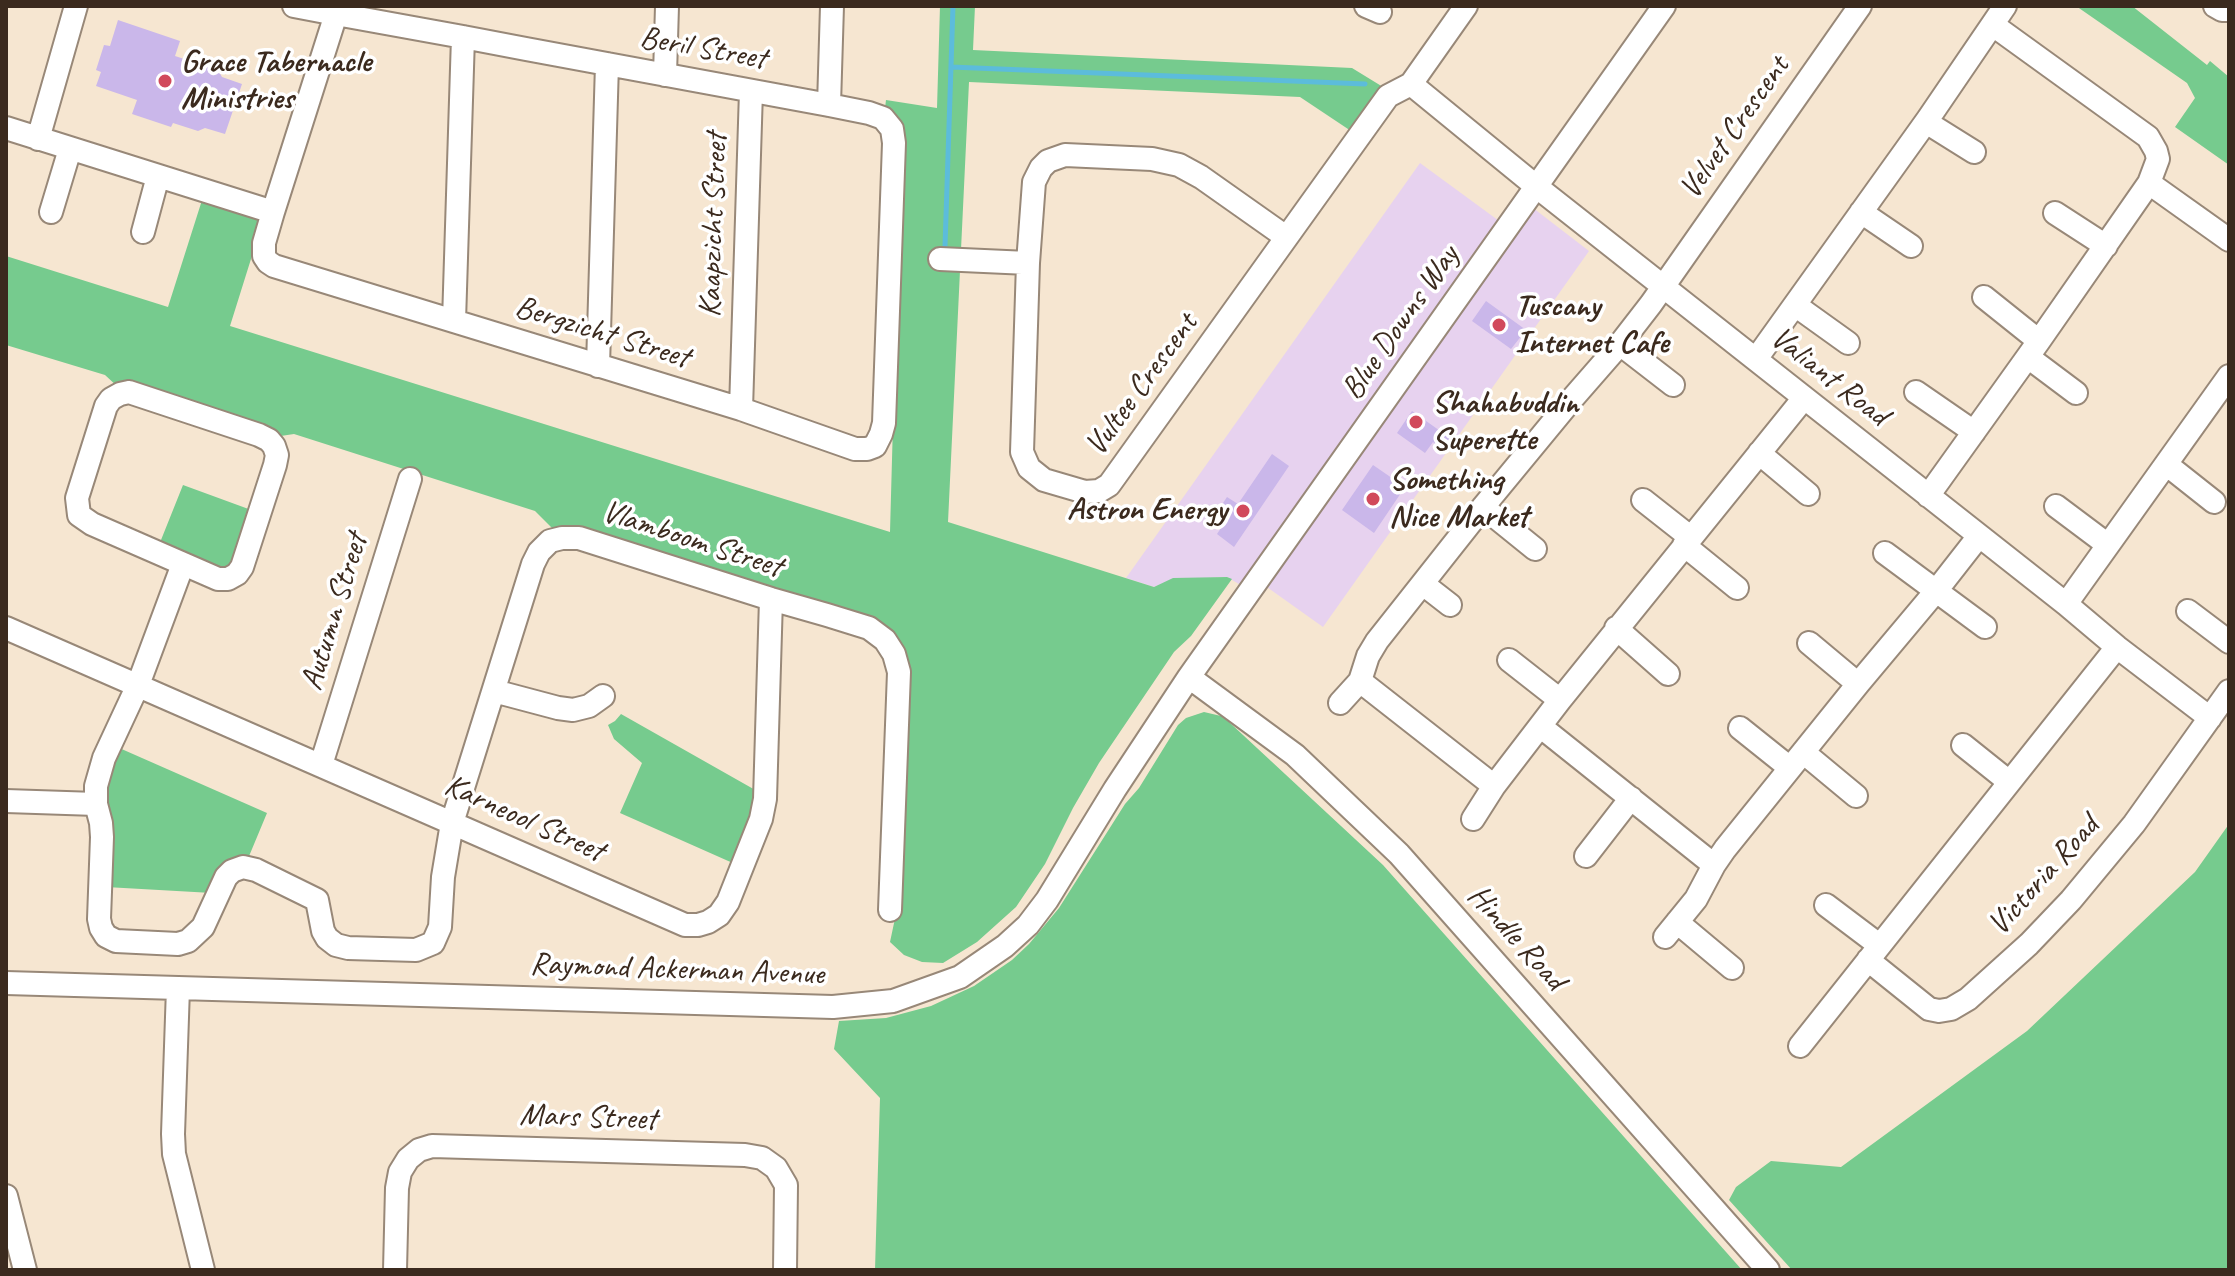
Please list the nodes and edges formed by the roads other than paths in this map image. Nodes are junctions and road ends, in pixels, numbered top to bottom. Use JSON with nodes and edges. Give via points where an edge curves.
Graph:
{"nodes":[{"id":1,"x":76,"y":6,"type":"edge"},
{"id":2,"x":294,"y":6,"type":"edge"},
{"id":3,"x":667,"y":6,"type":"edge"},
{"id":4,"x":832,"y":6,"type":"edge"},
{"id":5,"x":1466,"y":6,"type":"edge"},
{"id":6,"x":1664,"y":6,"type":"edge"},
{"id":7,"x":1860,"y":6,"type":"edge"},
{"id":8,"x":2215,"y":6,"type":"edge"},
{"id":9,"x":337,"y":10,"type":"edge"},
{"id":10,"x":2229,"y":10,"type":"edge"},
{"id":11,"x":1999,"y":15,"type":"edge"},
{"id":12,"x":463,"y":37,"type":"junction"},
{"id":13,"x":607,"y":64,"type":"junction"},
{"id":14,"x":665,"y":75,"type":"junction"},
{"id":15,"x":1411,"y":84,"type":"junction"},
{"id":16,"x":751,"y":91,"type":"junction"},
{"id":17,"x":829,"y":105,"type":"junction"},
{"id":18,"x":1926,"y":122,"type":"junction"},
{"id":19,"x":6,"y":128,"type":"edge"},
{"id":20,"x":38,"y":139,"type":"junction"},
{"id":21,"x":894,"y":143,"type":"joint"},
{"id":22,"x":70,"y":149,"type":"junction"},
{"id":23,"x":1974,"y":152,"type":"dead end"},
{"id":24,"x":158,"y":176,"type":"junction"},
{"id":25,"x":2149,"y":183,"type":"junction"},
{"id":26,"x":1537,"y":187,"type":"junction"},
{"id":27,"x":51,"y":212,"type":"dead end"},
{"id":28,"x":273,"y":212,"type":"junction"},
{"id":29,"x":1861,"y":212,"type":"junction"},
{"id":30,"x":2055,"y":213,"type":"dead end"},
{"id":31,"x":143,"y":232,"type":"dead end"},
{"id":32,"x":1286,"y":237,"type":"junction"},
{"id":33,"x":2229,"y":240,"type":"edge"},
{"id":34,"x":1911,"y":246,"type":"dead end"},
{"id":35,"x":2106,"y":246,"type":"junction"},
{"id":36,"x":940,"y":259,"type":"dead end"},
{"id":37,"x":1028,"y":263,"type":"junction"},
{"id":38,"x":1664,"y":287,"type":"junction"},
{"id":39,"x":1984,"y":297,"type":"dead end"},
{"id":40,"x":1795,"y":305,"type":"junction"},
{"id":41,"x":454,"y":321,"type":"junction"},
{"id":42,"x":1848,"y":343,"type":"dead end"},
{"id":43,"x":1620,"y":344,"type":"junction"},
{"id":44,"x":2034,"y":349,"type":"junction"},
{"id":45,"x":1756,"y":359,"type":"junction"},
{"id":46,"x":598,"y":366,"type":"junction"},
{"id":47,"x":2229,"y":376,"type":"edge"},
{"id":48,"x":1673,"y":385,"type":"dead end"},
{"id":49,"x":1916,"y":392,"type":"dead end"},
{"id":50,"x":2076,"y":393,"type":"dead end"},
{"id":51,"x":1804,"y":398,"type":"junction"},
{"id":52,"x":741,"y":409,"type":"junction"},
{"id":53,"x":1974,"y":432,"type":"junction"},
{"id":54,"x":1759,"y":453,"type":"junction"},
{"id":55,"x":2166,"y":464,"type":"junction"},
{"id":56,"x":410,"y":479,"type":"dead end"},
{"id":57,"x":1808,"y":494,"type":"dead end"},
{"id":58,"x":1928,"y":496,"type":"junction"},
{"id":59,"x":1643,"y":500,"type":"dead end"},
{"id":60,"x":2214,"y":502,"type":"dead end"},
{"id":61,"x":2056,"y":506,"type":"dead end"},
{"id":62,"x":1483,"y":507,"type":"junction"},
{"id":63,"x":1979,"y":536,"type":"junction"},
{"id":64,"x":1687,"y":541,"type":"junction"},
{"id":65,"x":2108,"y":545,"type":"junction"},
{"id":66,"x":1535,"y":549,"type":"dead end"},
{"id":67,"x":1885,"y":553,"type":"dead end"},
{"id":68,"x":183,"y":564,"type":"junction"},
{"id":69,"x":1423,"y":584,"type":"junction"},
{"id":70,"x":1737,"y":588,"type":"dead end"},
{"id":71,"x":1936,"y":591,"type":"junction"},
{"id":72,"x":771,"y":599,"type":"junction"},
{"id":73,"x":2066,"y":604,"type":"junction"},
{"id":74,"x":1450,"y":605,"type":"dead end"},
{"id":75,"x":2188,"y":611,"type":"dead end"},
{"id":76,"x":1985,"y":627,"type":"dead end"},
{"id":77,"x":6,"y":628,"type":"edge"},
{"id":78,"x":1616,"y":628,"type":"junction"},
{"id":79,"x":2229,"y":642,"type":"edge"},
{"id":80,"x":1809,"y":643,"type":"dead end"},
{"id":81,"x":2117,"y":647,"type":"junction"},
{"id":82,"x":1509,"y":660,"type":"dead end"},
{"id":83,"x":1668,"y":674,"type":"dead end"},
{"id":84,"x":1189,"y":677,"type":"junction"},
{"id":85,"x":1360,"y":681,"type":"junction"},
{"id":86,"x":1858,"y":684,"type":"junction"},
{"id":87,"x":138,"y":685,"type":"junction"},
{"id":88,"x":494,"y":691,"type":"junction"},
{"id":89,"x":2229,"y":691,"type":"edge"},
{"id":90,"x":603,"y":696,"type":"dead end"},
{"id":91,"x":1560,"y":700,"type":"junction"},
{"id":92,"x":1340,"y":703,"type":"dead end"},
{"id":93,"x":2210,"y":718,"type":"junction"},
{"id":94,"x":1540,"y":726,"type":"junction"},
{"id":95,"x":1740,"y":728,"type":"dead end"},
{"id":96,"x":1963,"y":745,"type":"dead end"},
{"id":97,"x":1796,"y":760,"type":"junction"},
{"id":98,"x":321,"y":765,"type":"junction"},
{"id":99,"x":2008,"y":781,"type":"junction"},
{"id":100,"x":1494,"y":786,"type":"junction"},
{"id":101,"x":1856,"y":796,"type":"dead end"},
{"id":102,"x":1631,"y":798,"type":"junction"},
{"id":103,"x":6,"y":801,"type":"edge"},
{"id":104,"x":96,"y":804,"type":"junction"},
{"id":105,"x":1473,"y":819,"type":"dead end"},
{"id":106,"x":452,"y":823,"type":"junction"},
{"id":107,"x":1586,"y":856,"type":"dead end"},
{"id":108,"x":1714,"y":865,"type":"junction"},
{"id":109,"x":1826,"y":905,"type":"dead end"},
{"id":110,"x":890,"y":910,"type":"dead end"},
{"id":111,"x":1873,"y":953,"type":"junction"},
{"id":112,"x":1732,"y":968,"type":"dead end"},
{"id":113,"x":6,"y":983,"type":"edge"},
{"id":114,"x":178,"y":988,"type":"junction"},
{"id":115,"x":1800,"y":1046,"type":"dead end"},
{"id":116,"x":6,"y":1196,"type":"edge"},
{"id":117,"x":25,"y":1270,"type":"edge"},
{"id":118,"x":203,"y":1270,"type":"edge"},
{"id":119,"x":395,"y":1270,"type":"edge"},
{"id":120,"x":785,"y":1270,"type":"edge"},
{"id":121,"x":1768,"y":1270,"type":"edge"}],
"edges":[{"from":1,"to":20,"type":"street"},
{"from":2,"to":9,"type":"street","name":"Beril Street"},
{"from":3,"to":14,"type":"street"},
{"from":4,"to":17,"type":"street"},
{"from":5,"to":15,"type":"street","name":"Vultee Crescent"},
{"from":6,"to":26,"type":"street","name":"Blue Downs Way"},
{"from":7,"to":38,"type":"street","name":"Velvet Crescent"},
{"from":8,"to":10,"type":"street"},
{"from":9,"to":12,"type":"street","name":"Beril Street"},
{"from":9,"to":28,"type":"street","name":"Bergzicht Street"},
{"from":11,"to":18,"type":"street"},
{"from":11,"to":25,"type":"street","via":[[2148,137],[2158,159]]},
{"from":12,"to":13,"type":"street","name":"Beril Street"},
{"from":12,"to":41,"type":"street"},
{"from":13,"to":14,"type":"street","name":"Beril Street"},
{"from":13,"to":46,"type":"street"},
{"from":14,"to":16,"type":"street","name":"Beril Street"},
{"from":15,"to":26,"type":"street","name":"Valiant Road"},
{"from":15,"to":32,"type":"street","name":"Vultee Crescent","via":[[1388,96]]},
{"from":16,"to":17,"type":"street","name":"Beril Street"},
{"from":16,"to":52,"type":"street","name":"Kaapzicht Street"},
{"from":17,"to":21,"type":"street","name":"Beril Street","via":[[883,118]]},
{"from":18,"to":23,"type":"street"},
{"from":18,"to":29,"type":"street"},
{"from":19,"to":20,"type":"street"},
{"from":20,"to":22,"type":"street"},
{"from":21,"to":52,"type":"street","name":"Bergzicht Street","via":[[884,423],[875,446],[855,449]]},
{"from":22,"to":24,"type":"street"},
{"from":22,"to":27,"type":"street"},
{"from":24,"to":28,"type":"street"},
{"from":24,"to":31,"type":"street"},
{"from":25,"to":33,"type":"street"},
{"from":25,"to":35,"type":"street"},
{"from":26,"to":38,"type":"street","name":"Valiant Road"},
{"from":26,"to":84,"type":"street","name":"Blue Downs Way"},
{"from":28,"to":41,"type":"street","name":"Bergzicht Street","via":[[264,256],[274,266]]},
{"from":29,"to":34,"type":"street"},
{"from":29,"to":40,"type":"street"},
{"from":30,"to":35,"type":"street"},
{"from":32,"to":37,"type":"street","name":"Vultee Crescent","via":[[1179,165],[1065,155],[1048,161],[1036,174]]},
{"from":32,"to":37,"type":"street","name":"Vultee Crescent","via":[[1113,481],[1092,493],[1044,480],[1024,460]]},
{"from":35,"to":44,"type":"street"},
{"from":36,"to":37,"type":"street"},
{"from":38,"to":43,"type":"street","name":"Velvet Crescent"},
{"from":38,"to":45,"type":"street","name":"Valiant Road"},
{"from":39,"to":44,"type":"street"},
{"from":40,"to":42,"type":"street"},
{"from":40,"to":45,"type":"street"},
{"from":41,"to":46,"type":"street","name":"Bergzicht Street"},
{"from":43,"to":48,"type":"street"},
{"from":43,"to":62,"type":"street","name":"Velvet Crescent"},
{"from":44,"to":50,"type":"street"},
{"from":44,"to":53,"type":"street"},
{"from":45,"to":51,"type":"street","name":"Valiant Road"},
{"from":46,"to":52,"type":"street","name":"Bergzicht Street"},
{"from":47,"to":55,"type":"street"},
{"from":49,"to":53,"type":"street"},
{"from":51,"to":54,"type":"street"},
{"from":51,"to":58,"type":"street","name":"Valiant Road"},
{"from":53,"to":58,"type":"street"},
{"from":54,"to":57,"type":"street"},
{"from":54,"to":64,"type":"street"},
{"from":55,"to":60,"type":"street"},
{"from":55,"to":65,"type":"street"},
{"from":56,"to":98,"type":"street","name":"Autumn Street"},
{"from":58,"to":63,"type":"street","name":"Valiant Road"},
{"from":59,"to":64,"type":"street"},
{"from":61,"to":65,"type":"street"},
{"from":62,"to":66,"type":"street"},
{"from":62,"to":69,"type":"street","name":"Velvet Crescent"},
{"from":63,"to":71,"type":"street"},
{"from":63,"to":73,"type":"street","name":"Valiant Road"},
{"from":64,"to":70,"type":"street"},
{"from":64,"to":78,"type":"street"},
{"from":65,"to":73,"type":"street"},
{"from":67,"to":71,"type":"street"},
{"from":68,"to":68,"type":"street","via":[[218,579],[237,574],[275,465],[274,446],[259,435],[129,392],[120,394],[102,415],[77,498],[79,515]]},
{"from":68,"to":87,"type":"street"},
{"from":69,"to":74,"type":"street"},
{"from":69,"to":85,"type":"street","name":"Velvet Crescent","via":[[1373,646]]},
{"from":71,"to":76,"type":"street"},
{"from":71,"to":86,"type":"street"},
{"from":72,"to":88,"type":"street","name":"Vlamboom Street","via":[[579,538],[550,541],[533,564]]},
{"from":72,"to":106,"type":"street","name":"Karneool Street","via":[[765,799],[752,846],[719,915],[685,925]]},
{"from":72,"to":110,"type":"street","name":"Vlamboom Street","via":[[869,628],[894,654],[899,672]]},
{"from":73,"to":81,"type":"street","name":"Valiant Road"},
{"from":75,"to":79,"type":"street"},
{"from":77,"to":87,"type":"street","name":"Karneool Street"},
{"from":78,"to":83,"type":"street"},
{"from":78,"to":91,"type":"street"},
{"from":80,"to":86,"type":"street"},
{"from":81,"to":93,"type":"street","name":"Valiant Road"},
{"from":81,"to":99,"type":"street"},
{"from":82,"to":91,"type":"street"},
{"from":84,"to":114,"type":"street","name":"Raymond Ackerman Avenue","via":[[1028,925],[960,977],[903,998],[833,1007]]},
{"from":84,"to":121,"type":"street","name":"Hindle Road","via":[[1295,755],[1399,854]]},
{"from":85,"to":92,"type":"street"},
{"from":85,"to":100,"type":"street"},
{"from":86,"to":97,"type":"street"},
{"from":87,"to":98,"type":"street","name":"Karneool Street"},
{"from":87,"to":104,"type":"street","via":[[98,774]]},
{"from":88,"to":90,"type":"street","via":[[573,710]]},
{"from":88,"to":106,"type":"street","name":"Vlamboom Street"},
{"from":89,"to":93,"type":"street","name":"Victoria Road"},
{"from":91,"to":94,"type":"street"},
{"from":93,"to":111,"type":"street","name":"Victoria Road","via":[[2071,900],[1968,999],[1951,1009],[1929,1009]]},
{"from":94,"to":100,"type":"street"},
{"from":94,"to":102,"type":"street"},
{"from":95,"to":97,"type":"street"},
{"from":96,"to":99,"type":"street"},
{"from":97,"to":101,"type":"street"},
{"from":97,"to":108,"type":"street"},
{"from":98,"to":106,"type":"street","name":"Karneool Street"},
{"from":99,"to":111,"type":"street"},
{"from":100,"to":105,"type":"street"},
{"from":102,"to":107,"type":"street"},
{"from":102,"to":108,"type":"street"},
{"from":103,"to":104,"type":"street"},
{"from":104,"to":106,"type":"street","name":"Vlamboom Street","via":[[101,823],[99,919],[106,936],[116,941],[188,941],[203,927],[226,877],[243,867],[317,900],[323,931],[336,945],[425,948],[440,927]]},
{"from":108,"to":112,"type":"street","via":[[1671,929]]},
{"from":109,"to":111,"type":"street"},
{"from":111,"to":115,"type":"street"},
{"from":113,"to":114,"type":"street","name":"Raymond Ackerman Avenue"},
{"from":114,"to":118,"type":"street","via":[[174,1154]]},
{"from":116,"to":117,"type":"street"},
{"from":119,"to":120,"type":"street","name":"Mars Street","via":[[400,1172],[419,1150],[432,1146],[762,1158],[786,1185]]}]}
